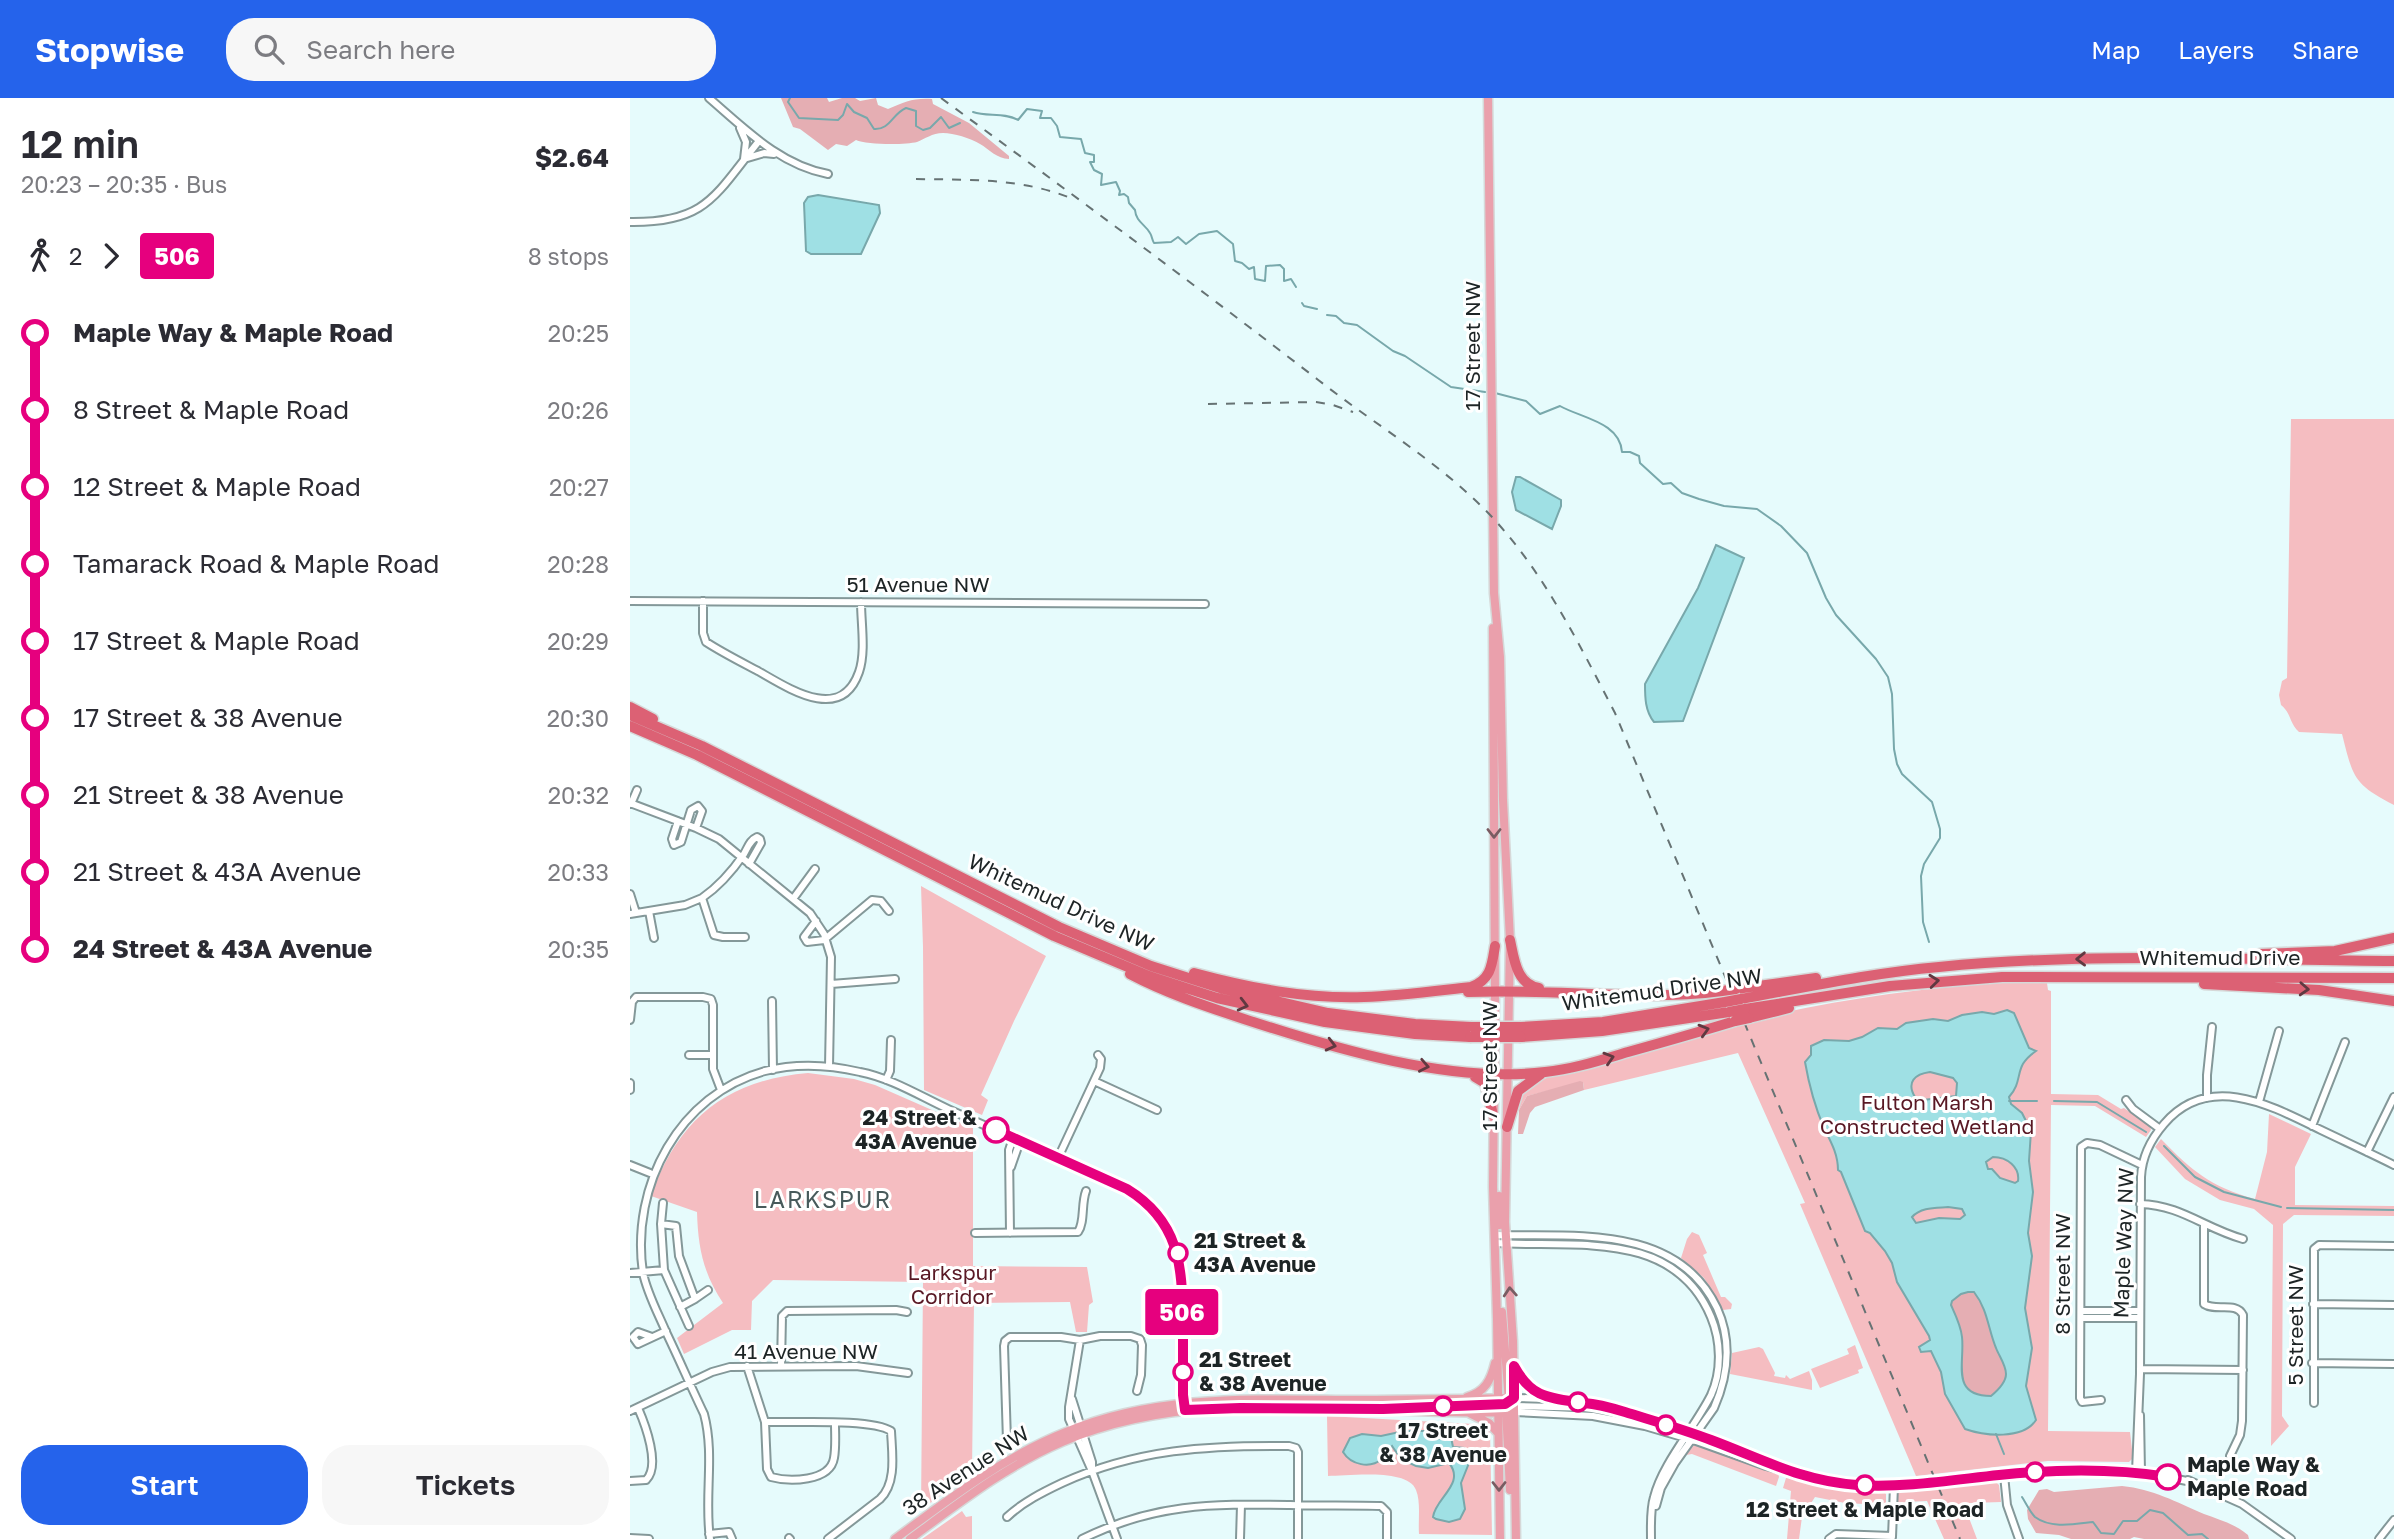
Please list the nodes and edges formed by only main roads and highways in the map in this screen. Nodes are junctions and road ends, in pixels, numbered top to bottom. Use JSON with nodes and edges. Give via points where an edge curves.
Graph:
{"nodes":[{"id":1,"x":1488,"y":98,"type":"edge"},
{"id":2,"x":1494,"y":593,"type":"junction"},
{"id":3,"x":630,"y":707,"type":"edge"},
{"id":4,"x":630,"y":715,"type":"edge"},
{"id":5,"x":630,"y":726,"type":"edge"},
{"id":6,"x":630,"y":734,"type":"edge"},
{"id":7,"x":700,"y":750,"type":"junction"},
{"id":8,"x":2394,"y":938,"type":"edge"},
{"id":9,"x":1510,"y":940,"type":"junction"},
{"id":10,"x":1495,"y":946,"type":"junction"},
{"id":11,"x":1086,"y":951,"type":"junction"},
{"id":12,"x":2115,"y":959,"type":"junction"},
{"id":13,"x":2047,"y":961,"type":"joint"},
{"id":14,"x":2394,"y":961,"type":"edge"},
{"id":15,"x":1152,"y":966,"type":"junction"},
{"id":16,"x":1890,"y":972,"type":"junction"},
{"id":17,"x":2046,"y":976,"type":"joint"},
{"id":18,"x":2064,"y":977,"type":"junction"},
{"id":19,"x":2394,"y":978,"type":"edge"},
{"id":20,"x":1495,"y":991,"type":"junction"},
{"id":21,"x":1508,"y":991,"type":"junction"},
{"id":22,"x":1567,"y":992,"type":"junction"},
{"id":23,"x":1401,"y":994,"type":"junction"},
{"id":24,"x":2394,"y":1001,"type":"edge"},
{"id":25,"x":1745,"y":1009,"type":"junction"},
{"id":26,"x":1730,"y":1012,"type":"junction"},
{"id":27,"x":1470,"y":1032,"type":"junction"},
{"id":28,"x":1461,"y":1072,"type":"junction"},
{"id":29,"x":1544,"y":1072,"type":"junction"},
{"id":30,"x":1508,"y":1074,"type":"junction"},
{"id":31,"x":1494,"y":1075,"type":"junction"},
{"id":32,"x":1493,"y":1115,"type":"junction"},
{"id":33,"x":1507,"y":1127,"type":"junction"},
{"id":34,"x":1501,"y":1239,"type":"junction"},
{"id":35,"x":1496,"y":1271,"type":"junction"},
{"id":36,"x":1498,"y":1349,"type":"junction"},
{"id":37,"x":1514,"y":1366,"type":"junction"},
{"id":38,"x":1461,"y":1399,"type":"junction"},
{"id":39,"x":1551,"y":1399,"type":"road end"},
{"id":40,"x":1507,"y":1405,"type":"junction"},
{"id":41,"x":1184,"y":1406,"type":"junction"},
{"id":42,"x":1383,"y":1409,"type":"junction"},
{"id":43,"x":1466,"y":1412,"type":"junction"},
{"id":44,"x":1078,"y":1431,"type":"junction"},
{"id":45,"x":1499,"y":1434,"type":"junction"},
{"id":46,"x":895,"y":1539,"type":"edge"},
{"id":47,"x":910,"y":1539,"type":"edge"},
{"id":48,"x":1500,"y":1539,"type":"edge"},
{"id":49,"x":1516,"y":1539,"type":"edge"}],
"edges":[{"from":1,"to":2,"type":"main road","name":"17 Street NW"},
{"from":2,"to":9,"type":"main road","name":"17 Street NW"},
{"from":2,"to":10,"type":"main road","name":"17 Street NW","one_way":true},
{"from":3,"to":7,"type":"highway"},
{"from":4,"to":7,"type":"highway","name":"Whitemud Drive NW"},
{"from":5,"to":7,"type":"highway","name":"Whitemud Drive NW"},
{"from":6,"to":7,"type":"highway"},
{"from":7,"to":11,"type":"highway","name":"Whitemud Drive NW"},
{"from":7,"to":15,"type":"highway","name":"Whitemud Drive NW","via":[[1059,927]]},
{"from":8,"to":12,"type":"highway","via":[[2335,951]]},
{"from":9,"to":21,"type":"main road","name":"17 Street NW"},
{"from":9,"to":22,"type":"highway","via":[[1525,981]]},
{"from":10,"to":20,"type":"main road","name":"17 Street NW"},
{"from":10,"to":23,"type":"highway","via":[[1490,971],[1479,984]]},
{"from":11,"to":27,"type":"highway","name":"Whitemud Drive NW","one_way":true,"via":[[1149,976],[1266,1011],[1370,1029]]},
{"from":11,"to":28,"type":"highway","one_way":true,"via":[[1148,984],[1254,1022],[1343,1048]]},
{"from":12,"to":13,"type":"highway","name":"Whitemud Drive","one_way":true},
{"from":12,"to":14,"type":"highway","name":"Whitemud Drive"},
{"from":13,"to":16,"type":"highway","name":"Whitemud Drive NW"},
{"from":15,"to":23,"type":"highway","via":[[1292,994]]},
{"from":15,"to":27,"type":"highway","name":"Whitemud Drive NW","via":[[1223,989],[1328,1013]]},
{"from":16,"to":22,"type":"highway","bridge":true,"via":[[1638,997]]},
{"from":16,"to":25,"type":"highway","name":"Whitemud Drive NW"},
{"from":17,"to":18,"type":"highway","name":"Whitemud Drive"},
{"from":25,"to":17,"type":"highway","name":"Whitemud Drive NW","one_way":true,"via":[[1890,986]]},
{"from":18,"to":19,"type":"highway","name":"Whitemud Drive"},
{"from":18,"to":24,"type":"highway","one_way":true,"via":[[2319,990]]},
{"from":20,"to":21,"type":"highway"},
{"from":20,"to":23,"type":"highway"},
{"from":20,"to":31,"type":"main road","name":"17 Street NW"},
{"from":21,"to":22,"type":"highway"},
{"from":21,"to":30,"type":"main road","name":"17 Street NW"},
{"from":25,"to":26,"type":"highway","name":"Whitemud Drive NW","bridge":true},
{"from":25,"to":26,"type":"highway","bridge":true},
{"from":26,"to":27,"type":"highway","name":"Whitemud Drive NW","bridge":true,"via":[[1602,1031]]},
{"from":29,"to":26,"type":"highway","one_way":true,"via":[[1589,1064]]},
{"from":28,"to":31,"type":"highway"},
{"from":28,"to":32,"type":"highway","via":[[1484,1081]]},
{"from":29,"to":30,"type":"highway"},
{"from":29,"to":33,"type":"highway","via":[[1520,1089]]},
{"from":30,"to":31,"type":"highway"},
{"from":30,"to":33,"type":"main road","name":"17 Street NW"},
{"from":31,"to":32,"type":"main road","name":"17 Street NW"},
{"from":32,"to":34,"type":"main road","name":"17 Street NW"},
{"from":33,"to":34,"type":"main road","name":"17 Street NW"},
{"from":34,"to":35,"type":"main road","name":"17 Street NW"},
{"from":37,"to":34,"type":"main road","name":"17 Street NW","one_way":true},
{"from":35,"to":36,"type":"main road","name":"17 Street NW"},
{"from":35,"to":40,"type":"main road","via":[[1508,1366]]},
{"from":36,"to":38,"type":"main road","via":[[1489,1382]]},
{"from":36,"to":40,"type":"main road","name":"17 Street NW"},
{"from":37,"to":39,"type":"main road","via":[[1532,1390]]},
{"from":37,"to":40,"type":"main road","name":"17 Street NW"},
{"from":38,"to":40,"type":"main road","name":"38 Avenue NW"},
{"from":38,"to":41,"type":"main road","name":"38 Avenue NW","via":[[1224,1399]]},
{"from":40,"to":42,"type":"main road"},
{"from":40,"to":43,"type":"main road","name":"38 Avenue NW"},
{"from":40,"to":45,"type":"main road","name":"17 Street NW"},
{"from":40,"to":49,"type":"main road"},
{"from":41,"to":42,"type":"main road","name":"38 Avenue NW"},
{"from":41,"to":44,"type":"main road","name":"38 Avenue NW","via":[[1143,1408]]},
{"from":42,"to":43,"type":"main road","name":"38 Avenue NW"},
{"from":43,"to":45,"type":"main road","via":[[1489,1423]]},
{"from":44,"to":46,"type":"main road","name":"38 Avenue NW","via":[[1013,1457]]},
{"from":44,"to":47,"type":"main road","name":"38 Avenue NW","via":[[1003,1471]]},
{"from":45,"to":48,"type":"main road","name":"17 Street NW","one_way":true}]}
